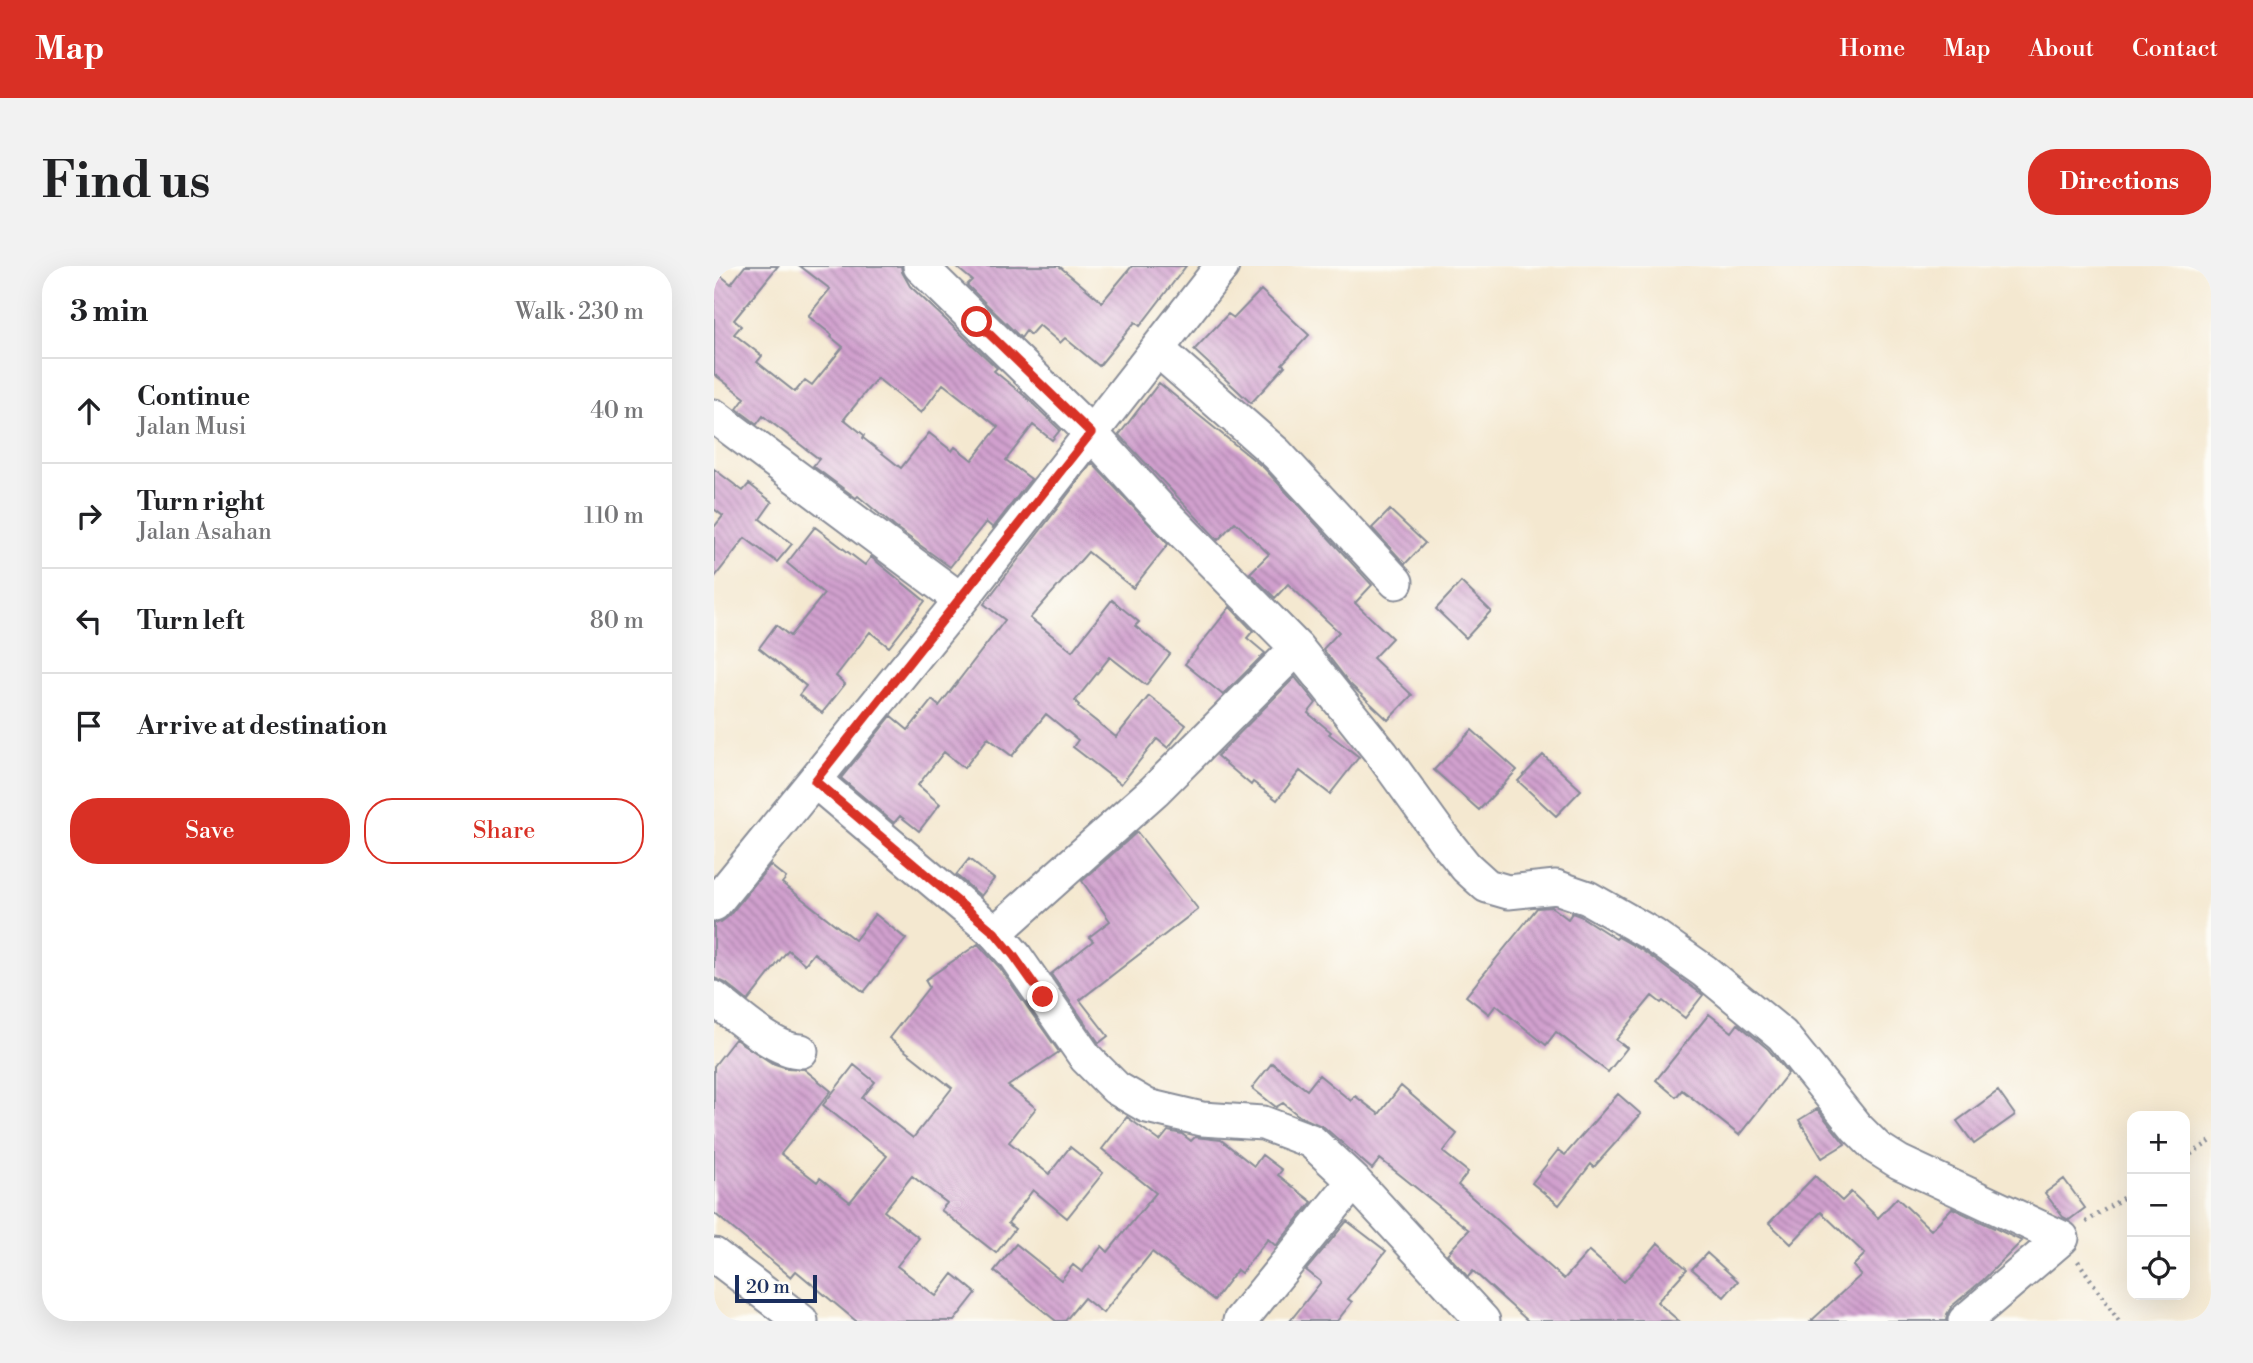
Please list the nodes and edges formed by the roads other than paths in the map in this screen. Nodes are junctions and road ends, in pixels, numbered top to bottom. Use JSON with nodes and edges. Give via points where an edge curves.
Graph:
{"nodes":[{"id":1,"x":920,"y":266,"type":"edge"},
{"id":2,"x":1222,"y":266,"type":"edge"},
{"id":3,"x":1157,"y":349,"type":"junction"},
{"id":4,"x":714,"y":416,"type":"edge"},
{"id":5,"x":1091,"y":433,"type":"junction"},
{"id":6,"x":1396,"y":582,"type":"dead end"},
{"id":7,"x":961,"y":600,"type":"junction"},
{"id":8,"x":1297,"y":648,"type":"junction"},
{"id":9,"x":815,"y":781,"type":"junction"},
{"id":10,"x":714,"y":904,"type":"edge"},
{"id":11,"x":1013,"y":917,"type":"junction"},
{"id":12,"x":714,"y":998,"type":"edge"},
{"id":13,"x":801,"y":1051,"type":"dead end"},
{"id":14,"x":1354,"y":1181,"type":"junction"},
{"id":15,"x":714,"y":1255,"type":"edge"},
{"id":16,"x":801,"y":1321,"type":"edge"},
{"id":17,"x":1240,"y":1321,"type":"edge"},
{"id":18,"x":1483,"y":1321,"type":"edge"},
{"id":19,"x":1965,"y":1321,"type":"edge"}],
"edges":[{"from":1,"to":5,"type":"street"},
{"from":2,"to":3,"type":"street"},
{"from":3,"to":5,"type":"street"},
{"from":3,"to":6,"type":"street","via":[[1278,454]]},
{"from":4,"to":7,"type":"street"},
{"from":5,"to":7,"type":"street"},
{"from":5,"to":8,"type":"street"},
{"from":7,"to":9,"type":"street"},
{"from":8,"to":11,"type":"street","via":[[1154,791]]},
{"from":8,"to":19,"type":"street","via":[[1466,867],[1497,889],[1556,887],[1588,898],[1653,935],[1782,1035],[1877,1148],[2053,1246]]},
{"from":9,"to":10,"type":"street"},
{"from":9,"to":11,"type":"street"},
{"from":11,"to":14,"type":"street","via":[[1014,956],[1086,1058],[1115,1088],[1147,1107],[1202,1119],[1264,1123],[1311,1141]]},
{"from":12,"to":13,"type":"street","via":[[778,1045]]},
{"from":14,"to":17,"type":"street"},
{"from":14,"to":18,"type":"street"},
{"from":15,"to":16,"type":"street"}]}
